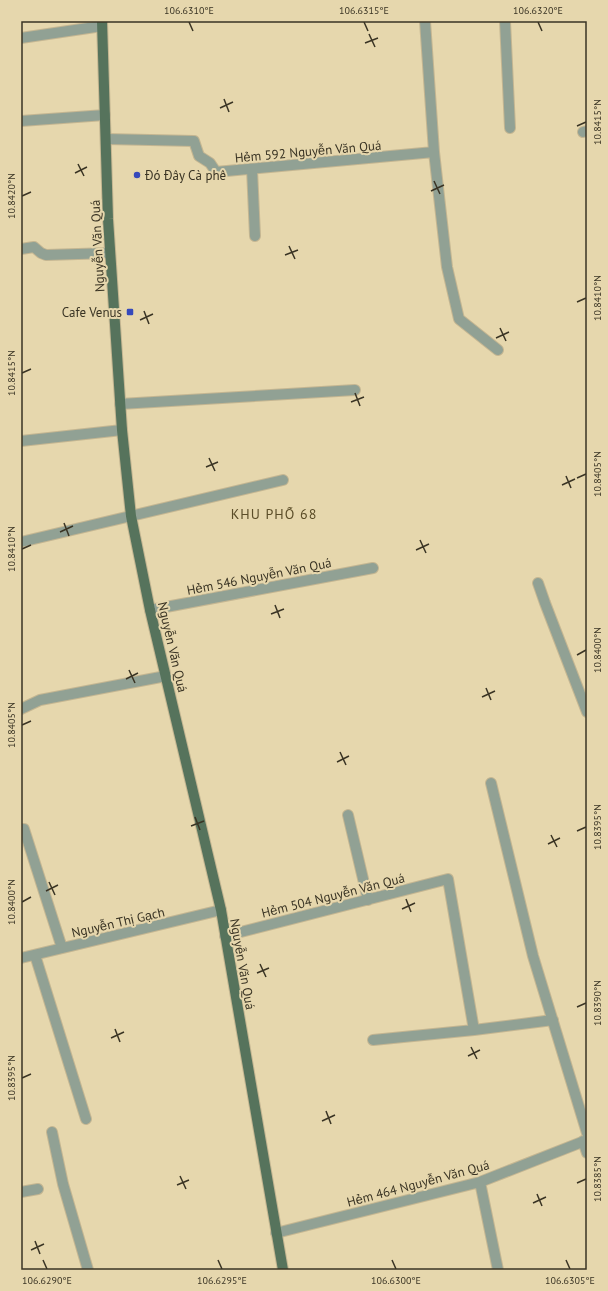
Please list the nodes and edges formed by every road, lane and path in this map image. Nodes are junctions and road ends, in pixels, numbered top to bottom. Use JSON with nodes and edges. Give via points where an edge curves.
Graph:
{"nodes":[{"id":1,"x":425,"y":21,"type":"edge"},
{"id":2,"x":504,"y":21,"type":"edge"},
{"id":3,"x":102,"y":23,"type":"edge"},
{"id":4,"x":21,"y":38,"type":"edge"},
{"id":5,"x":105,"y":115,"type":"junction"},
{"id":6,"x":21,"y":121,"type":"edge"},
{"id":7,"x":510,"y":128,"type":"dead end"},
{"id":8,"x":106,"y":139,"type":"junction"},
{"id":9,"x":434,"y":152,"type":"junction"},
{"id":10,"x":252,"y":169,"type":"junction"},
{"id":11,"x":255,"y":236,"type":"dead end"},
{"id":12,"x":21,"y":249,"type":"edge"},
{"id":13,"x":110,"y":253,"type":"junction"},
{"id":14,"x":498,"y":350,"type":"dead end"},
{"id":15,"x":355,"y":390,"type":"dead end"},
{"id":16,"x":120,"y":404,"type":"junction"},
{"id":17,"x":122,"y":430,"type":"junction"},
{"id":18,"x":21,"y":441,"type":"edge"},
{"id":19,"x":283,"y":480,"type":"dead end"},
{"id":20,"x":131,"y":516,"type":"junction"},
{"id":21,"x":21,"y":542,"type":"edge"},
{"id":22,"x":373,"y":568,"type":"dead end"},
{"id":23,"x":538,"y":583,"type":"dead end"},
{"id":24,"x":150,"y":610,"type":"junction"},
{"id":25,"x":166,"y":676,"type":"junction"},
{"id":26,"x":21,"y":709,"type":"edge"},
{"id":27,"x":587,"y":712,"type":"edge"},
{"id":28,"x":491,"y":783,"type":"dead end"},
{"id":29,"x":348,"y":815,"type":"dead end"},
{"id":30,"x":21,"y":829,"type":"edge"},
{"id":31,"x":368,"y":900,"type":"junction"},
{"id":32,"x":221,"y":910,"type":"junction"},
{"id":33,"x":225,"y":936,"type":"junction"},
{"id":34,"x":62,"y":948,"type":"junction"},
{"id":35,"x":35,"y":955,"type":"junction"},
{"id":36,"x":21,"y":958,"type":"edge"},
{"id":37,"x":553,"y":1020,"type":"junction"},
{"id":38,"x":474,"y":1030,"type":"junction"},
{"id":39,"x":372,"y":1040,"type":"dead end"},
{"id":40,"x":86,"y":1119,"type":"dead end"},
{"id":41,"x":52,"y":1132,"type":"dead end"},
{"id":42,"x":586,"y":1138,"type":"edge"},
{"id":43,"x":587,"y":1153,"type":"edge"},
{"id":44,"x":480,"y":1182,"type":"junction"},
{"id":45,"x":38,"y":1189,"type":"dead end"},
{"id":46,"x":21,"y":1192,"type":"edge"},
{"id":47,"x":276,"y":1233,"type":"junction"},
{"id":48,"x":88,"y":1270,"type":"edge"},
{"id":49,"x":283,"y":1270,"type":"edge"},
{"id":50,"x":498,"y":1270,"type":"edge"}],
"edges":[{"from":1,"to":9,"type":"street"},
{"from":2,"to":7,"type":"street"},
{"from":3,"to":4,"type":"street"},
{"from":3,"to":5,"type":"main road","name":"Nguyễn Văn Quá"},
{"from":5,"to":6,"type":"street"},
{"from":5,"to":8,"type":"main road","name":"Nguyễn Văn Quá"},
{"from":8,"to":10,"type":"street","name":"Hẻm 592 Nguyễn Văn Quá","via":[[194,141],[199,156],[210,163],[216,172]]},
{"from":8,"to":13,"type":"main road","name":"Nguyễn Văn Quá"},
{"from":9,"to":10,"type":"street","name":"Hẻm 592 Nguyễn Văn Quá"},
{"from":9,"to":14,"type":"street","via":[[447,267],[459,319]]},
{"from":10,"to":11,"type":"street"},
{"from":12,"to":13,"type":"street","via":[[34,247],[46,255]]},
{"from":13,"to":16,"type":"main road","name":"Nguyễn Văn Quá"},
{"from":15,"to":16,"type":"street"},
{"from":16,"to":17,"type":"main road","name":"Nguyễn Văn Quá"},
{"from":17,"to":18,"type":"street"},
{"from":17,"to":20,"type":"main road","name":"Nguyễn Văn Quá"},
{"from":19,"to":20,"type":"street"},
{"from":20,"to":21,"type":"street"},
{"from":20,"to":24,"type":"main road","name":"Nguyễn Văn Quá"},
{"from":22,"to":24,"type":"street","name":"Hẻm 546 Nguyễn Văn Quá"},
{"from":23,"to":27,"type":"street"},
{"from":24,"to":25,"type":"main road","name":"Nguyễn Văn Quá"},
{"from":25,"to":26,"type":"street","via":[[40,700]]},
{"from":25,"to":32,"type":"main road","name":"Nguyễn Văn Quá"},
{"from":28,"to":37,"type":"street","via":[[533,956]]},
{"from":29,"to":31,"type":"street"},
{"from":30,"to":34,"type":"street","via":[[24,828]]},
{"from":31,"to":33,"type":"street","name":"Hẻm 504 Nguyễn Văn Quá"},
{"from":31,"to":38,"type":"street","name":"Hẻm 504 Nguyễn Văn Quá","via":[[448,879]]},
{"from":32,"to":33,"type":"main road","name":"Nguyễn Văn Quá"},
{"from":32,"to":34,"type":"street","name":"Nguyễn Thị Gạch"},
{"from":33,"to":47,"type":"main road","name":"Nguyễn Văn Quá"},
{"from":34,"to":35,"type":"street","name":"Nguyễn Thị Gạch"},
{"from":35,"to":36,"type":"street","name":"Nguyễn Thị Gạch"},
{"from":35,"to":40,"type":"street"},
{"from":37,"to":38,"type":"street"},
{"from":37,"to":42,"type":"street"},
{"from":38,"to":39,"type":"street"},
{"from":41,"to":48,"type":"street","via":[[63,1184]]},
{"from":42,"to":43,"type":"street"},
{"from":42,"to":44,"type":"street","name":"Hẻm 464 Nguyễn Văn Quá"},
{"from":44,"to":47,"type":"street","name":"Hẻm 464 Nguyễn Văn Quá"},
{"from":44,"to":50,"type":"street"},
{"from":45,"to":46,"type":"street"},
{"from":47,"to":49,"type":"main road","name":"Nguyễn Văn Quá"}]}
